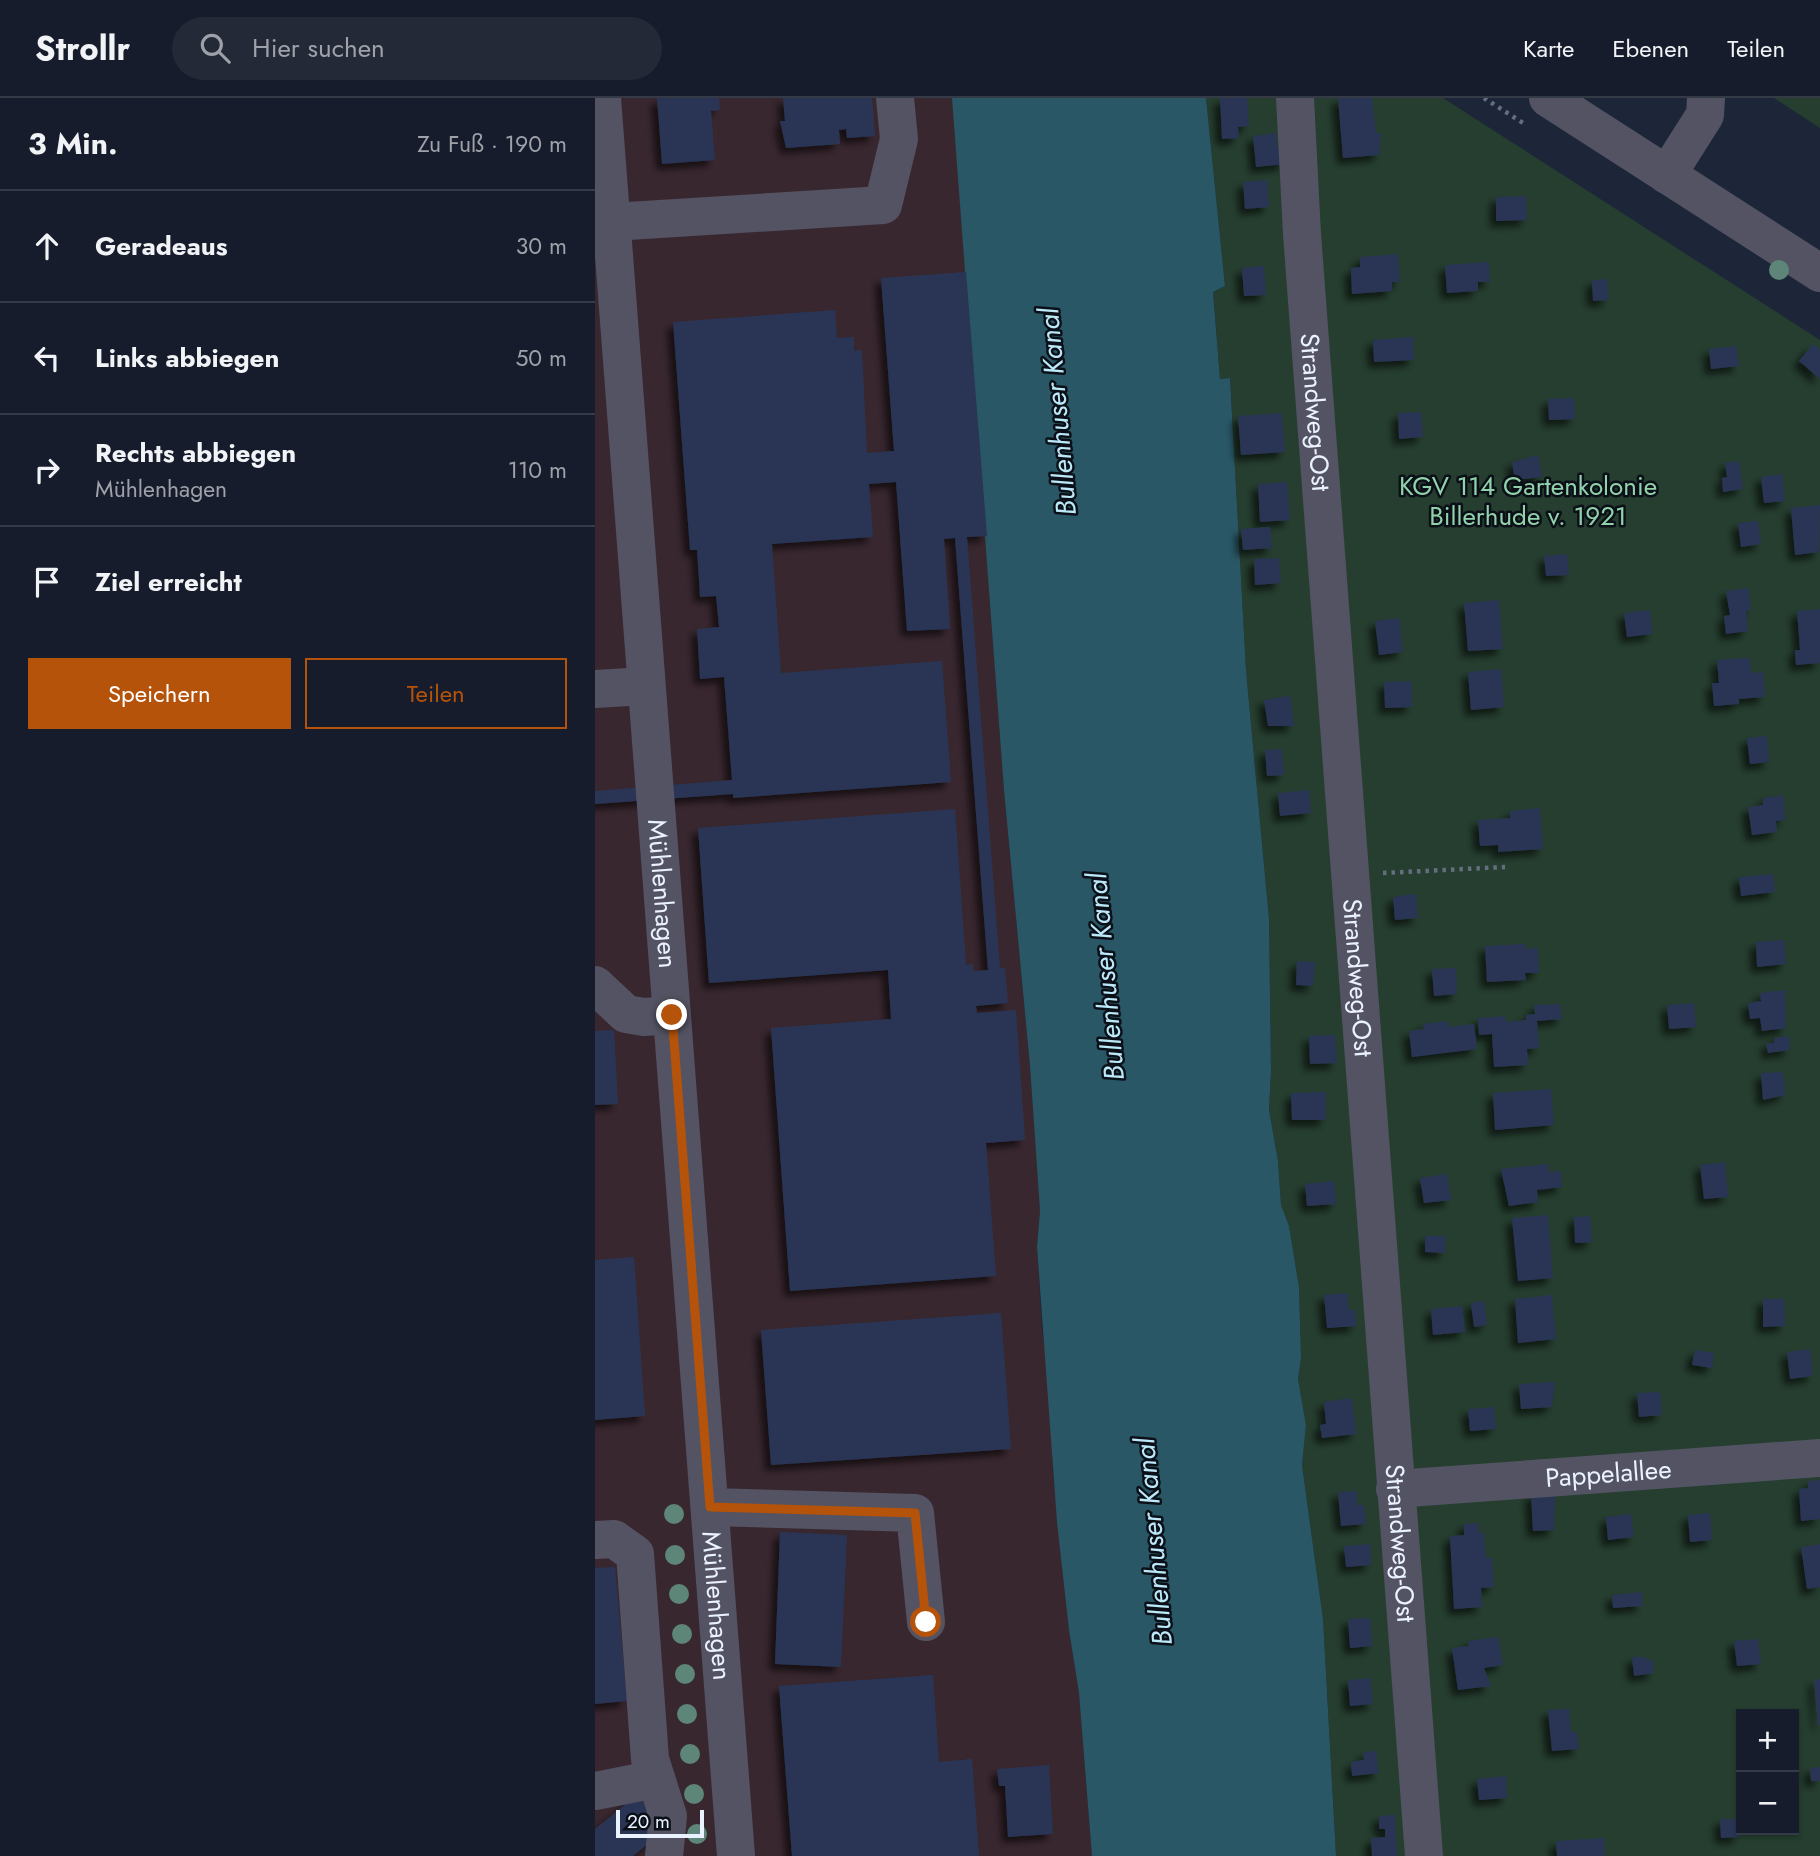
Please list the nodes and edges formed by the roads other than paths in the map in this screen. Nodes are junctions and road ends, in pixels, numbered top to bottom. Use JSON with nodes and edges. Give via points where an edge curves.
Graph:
{"nodes":[{"id":1,"x":602,"y":98,"type":"edge"},
{"id":2,"x":895,"y":98,"type":"edge"},
{"id":3,"x":1295,"y":98,"type":"edge"},
{"id":4,"x":1706,"y":98,"type":"edge"},
{"id":5,"x":1566,"y":103,"type":"edge"},
{"id":6,"x":1667,"y":175,"type":"junction"},
{"id":7,"x":612,"y":222,"type":"junction"},
{"id":8,"x":1820,"y":273,"type":"edge"},
{"id":9,"x":646,"y":686,"type":"junction"},
{"id":10,"x":595,"y":689,"type":"edge"},
{"id":11,"x":595,"y":985,"type":"edge"},
{"id":12,"x":672,"y":1015,"type":"junction"},
{"id":13,"x":1820,"y":1458,"type":"edge"},
{"id":14,"x":1395,"y":1489,"type":"junction"},
{"id":15,"x":710,"y":1507,"type":"junction"},
{"id":16,"x":595,"y":1540,"type":"edge"},
{"id":17,"x":926,"y":1622,"type":"dead end"},
{"id":18,"x":656,"y":1779,"type":"junction"},
{"id":19,"x":595,"y":1791,"type":"edge"},
{"id":20,"x":664,"y":1856,"type":"edge"},
{"id":21,"x":736,"y":1856,"type":"edge"},
{"id":22,"x":1424,"y":1856,"type":"edge"}],
"edges":[{"from":1,"to":7,"type":"street","name":"Mühlenhagen"},
{"from":2,"to":7,"type":"street","via":[[899,139],[883,205]]},
{"from":3,"to":14,"type":"street","name":"Strandweg-Ost"},
{"from":4,"to":6,"type":"street","via":[[1706,116]]},
{"from":5,"to":6,"type":"street"},
{"from":6,"to":8,"type":"street"},
{"from":7,"to":9,"type":"street","name":"Mühlenhagen"},
{"from":9,"to":10,"type":"street"},
{"from":9,"to":12,"type":"street","name":"Mühlenhagen"},
{"from":11,"to":12,"type":"street","via":[[626,1014]]},
{"from":12,"to":15,"type":"street","name":"Mühlenhagen"},
{"from":13,"to":14,"type":"street","name":"Pappelallee"},
{"from":14,"to":22,"type":"street","name":"Strandweg-Ost"},
{"from":15,"to":17,"type":"street","via":[[915,1513]]},
{"from":15,"to":21,"type":"street","name":"Mühlenhagen"},
{"from":16,"to":18,"type":"street","via":[[614,1539],[635,1553],[650,1759]]},
{"from":18,"to":19,"type":"street"},
{"from":18,"to":20,"type":"street","via":[[668,1816]]}]}
